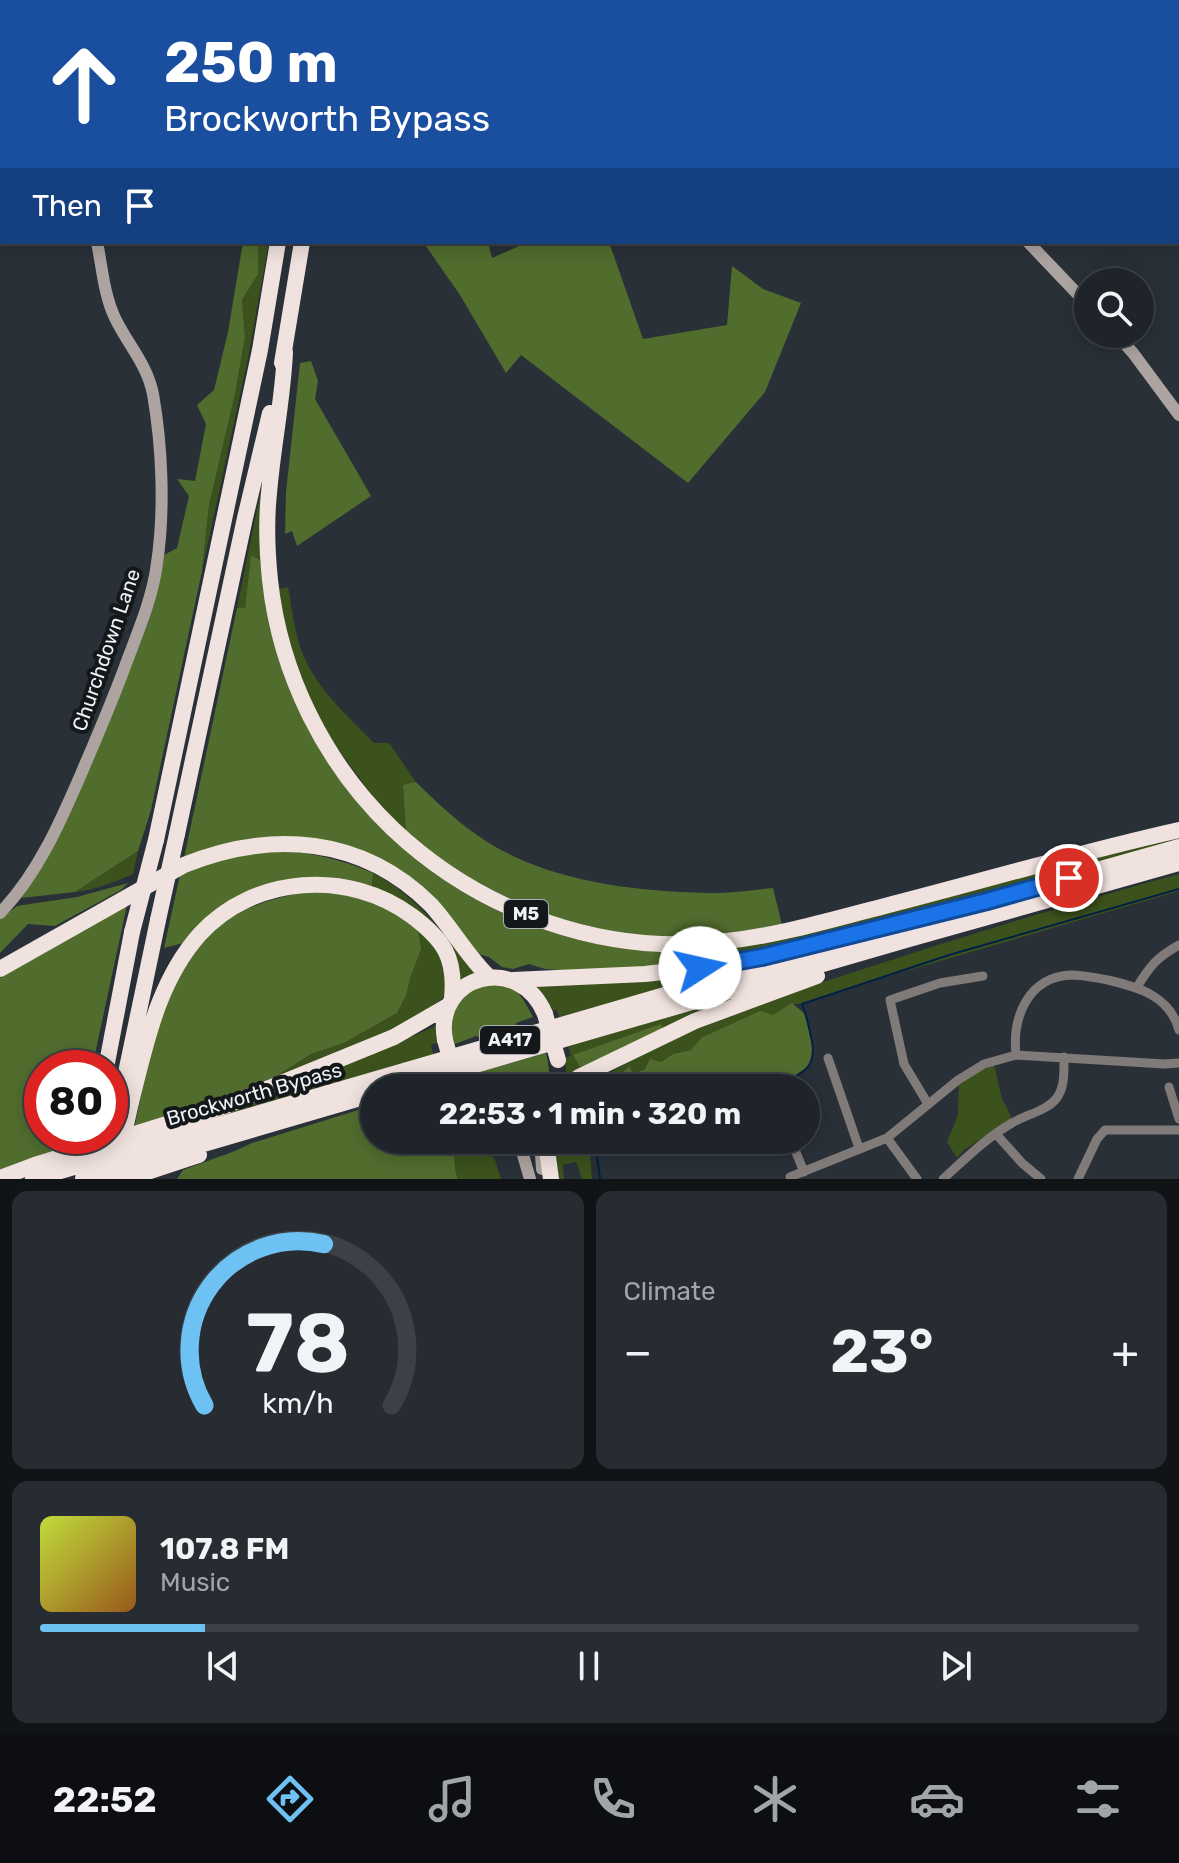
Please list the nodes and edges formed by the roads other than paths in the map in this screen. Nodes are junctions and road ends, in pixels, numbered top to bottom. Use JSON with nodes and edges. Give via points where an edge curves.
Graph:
{"nodes":[{"id":1,"x":97,"y":244,"type":"edge"},
{"id":2,"x":278,"y":244,"type":"edge"},
{"id":3,"x":302,"y":244,"type":"edge"},
{"id":4,"x":1030,"y":244,"type":"edge"},
{"id":5,"x":1074,"y":290,"type":"edge"},
{"id":6,"x":1129,"y":348,"type":"edge"},
{"id":7,"x":285,"y":352,"type":"junction"},
{"id":8,"x":1179,"y":415,"type":"edge"},
{"id":9,"x":1179,"y":830,"type":"edge"},
{"id":10,"x":1179,"y":847,"type":"edge"},
{"id":11,"x":1179,"y":863,"type":"edge"},
{"id":12,"x":988,"y":909,"type":"junction"},
{"id":13,"x":0,"y":913,"type":"edge"},
{"id":14,"x":1179,"y":945,"type":"edge"},
{"id":15,"x":0,"y":969,"type":"edge"},
{"id":16,"x":983,"y":976,"type":"dead end"},
{"id":17,"x":489,"y":977,"type":"junction"},
{"id":18,"x":513,"y":980,"type":"junction"},
{"id":19,"x":1137,"y":987,"type":"junction"},
{"id":20,"x":449,"y":1003,"type":"junction"},
{"id":21,"x":1178,"y":1024,"type":"edge"},
{"id":22,"x":638,"y":1049,"type":"junction"},
{"id":23,"x":109,"y":1050,"type":"edge"},
{"id":24,"x":1016,"y":1055,"type":"junction"},
{"id":25,"x":1064,"y":1057,"type":"junction"},
{"id":26,"x":828,"y":1058,"type":"dead end"},
{"id":27,"x":1179,"y":1063,"type":"edge"},
{"id":28,"x":444,"y":1074,"type":"edge"},
{"id":29,"x":455,"y":1074,"type":"edge"},
{"id":30,"x":560,"y":1074,"type":"edge"},
{"id":31,"x":585,"y":1074,"type":"edge"},
{"id":32,"x":601,"y":1074,"type":"edge"},
{"id":33,"x":128,"y":1087,"type":"edge"},
{"id":34,"x":1169,"y":1087,"type":"dead end"},
{"id":35,"x":128,"y":1095,"type":"edge"},
{"id":36,"x":360,"y":1098,"type":"edge"},
{"id":37,"x":928,"y":1104,"type":"junction"},
{"id":38,"x":297,"y":1117,"type":"junction"},
{"id":39,"x":1179,"y":1119,"type":"edge"},
{"id":40,"x":1179,"y":1130,"type":"edge"},
{"id":41,"x":996,"y":1134,"type":"junction"},
{"id":42,"x":887,"y":1138,"type":"junction"},
{"id":43,"x":859,"y":1148,"type":"junction"},
{"id":44,"x":88,"y":1154,"type":"edge"},
{"id":45,"x":111,"y":1154,"type":"edge"},
{"id":46,"x":118,"y":1154,"type":"edge"},
{"id":47,"x":523,"y":1154,"type":"edge"},
{"id":48,"x":541,"y":1154,"type":"edge"},
{"id":49,"x":548,"y":1154,"type":"edge"},
{"id":50,"x":797,"y":1154,"type":"edge"},
{"id":51,"x":804,"y":1172,"type":"junction"},
{"id":52,"x":83,"y":1177,"type":"edge"},
{"id":53,"x":790,"y":1177,"type":"edge"},
{"id":54,"x":0,"y":1178,"type":"edge"},
{"id":55,"x":33,"y":1179,"type":"edge"},
{"id":56,"x":104,"y":1179,"type":"edge"},
{"id":57,"x":114,"y":1179,"type":"edge"},
{"id":58,"x":126,"y":1179,"type":"edge"},
{"id":59,"x":530,"y":1179,"type":"edge"},
{"id":60,"x":544,"y":1179,"type":"edge"},
{"id":61,"x":551,"y":1179,"type":"edge"},
{"id":62,"x":917,"y":1179,"type":"edge"},
{"id":63,"x":943,"y":1179,"type":"edge"},
{"id":64,"x":1041,"y":1179,"type":"edge"},
{"id":65,"x":1078,"y":1179,"type":"edge"}],
"edges":[{"from":1,"to":13,"type":"street","name":"Churchdown Lane","via":[[111,308],[152,388],[161,492],[157,564],[114,698],[67,808],[24,886]]},
{"from":2,"to":23,"type":"highway","bridge":true,"via":[[260,350]]},
{"from":3,"to":7,"type":"highway","number":"M5"},
{"from":4,"to":5,"type":"street"},
{"from":6,"to":8,"type":"street"},
{"from":7,"to":9,"type":"highway","number":"M5","via":[[268,541],[273,602],[285,654],[316,727],[361,794],[422,855],[470,887],[535,918],[585,933],[660,944],[724,942]]},
{"from":7,"to":33,"type":"highway","number":"M5","bridge":true,"via":[[158,920]]},
{"from":10,"to":12,"type":"highway","name":"Brockworth Bypass","number":"A417"},
{"from":11,"to":12,"type":"highway","name":"Brockworth Bypass","number":"A417"},
{"from":12,"to":18,"type":"highway","via":[[716,966]]},
{"from":12,"to":22,"type":"highway","via":[[725,1009]]},
{"from":12,"to":28,"type":"highway","name":"Brockworth Bypass","number":"A417","via":[[909,939]]},
{"from":12,"to":55,"type":"highway","name":"Brockworth Bypass","number":"A417"},
{"from":14,"to":19,"type":"street","via":[[1150,966]]},
{"from":15,"to":17,"type":"highway","via":[[184,865],[237,848],[287,843],[336,850],[391,874],[430,905]]},
{"from":16,"to":37,"type":"street","via":[[890,1000],[904,1064]]},
{"from":17,"to":18,"type":"highway"},
{"from":17,"to":20,"type":"highway","via":[[470,984]]},
{"from":18,"to":30,"type":"highway","bridge":true,"via":[[538,999]]},
{"from":19,"to":21,"type":"street","via":[[1161,1000]]},
{"from":19,"to":24,"type":"street","via":[[1087,976],[1053,979],[1026,999],[1018,1017]]},
{"from":20,"to":29,"type":"highway","bridge":true,"via":[[443,1027]]},
{"from":20,"to":35,"type":"highway","number":"M5","via":[[454,983],[444,947],[396,905],[328,884],[289,886],[241,903],[193,943],[153,1018]]},
{"from":20,"to":54,"type":"highway","via":[[394,1037],[239,1101]]},
{"from":22,"to":31,"type":"highway"},
{"from":22,"to":32,"type":"highway"},
{"from":24,"to":25,"type":"street"},
{"from":24,"to":37,"type":"street","via":[[984,1064]]},
{"from":25,"to":27,"type":"street"},
{"from":25,"to":41,"type":"street","via":[[1057,1098]]},
{"from":26,"to":43,"type":"street"},
{"from":34,"to":39,"type":"street"},
{"from":36,"to":38,"type":"highway","name":"Brockworth Bypass"},
{"from":37,"to":42,"type":"street"},
{"from":38,"to":52,"type":"highway","name":"Brockworth Bypass"},
{"from":38,"to":58,"type":"highway"},
{"from":40,"to":65,"type":"street","via":[[1105,1130]]},
{"from":41,"to":63,"type":"street"},
{"from":41,"to":64,"type":"street"},
{"from":42,"to":43,"type":"street"},
{"from":42,"to":62,"type":"street"},
{"from":43,"to":51,"type":"street"},
{"from":44,"to":52,"type":"highway","bridge":true},
{"from":45,"to":56,"type":"highway","number":"M5"},
{"from":46,"to":57,"type":"highway","number":"M5","bridge":true},
{"from":47,"to":59,"type":"street"},
{"from":48,"to":60,"type":"street"},
{"from":49,"to":61,"type":"highway"},
{"from":50,"to":51,"type":"street"},
{"from":51,"to":53,"type":"street"}]}
